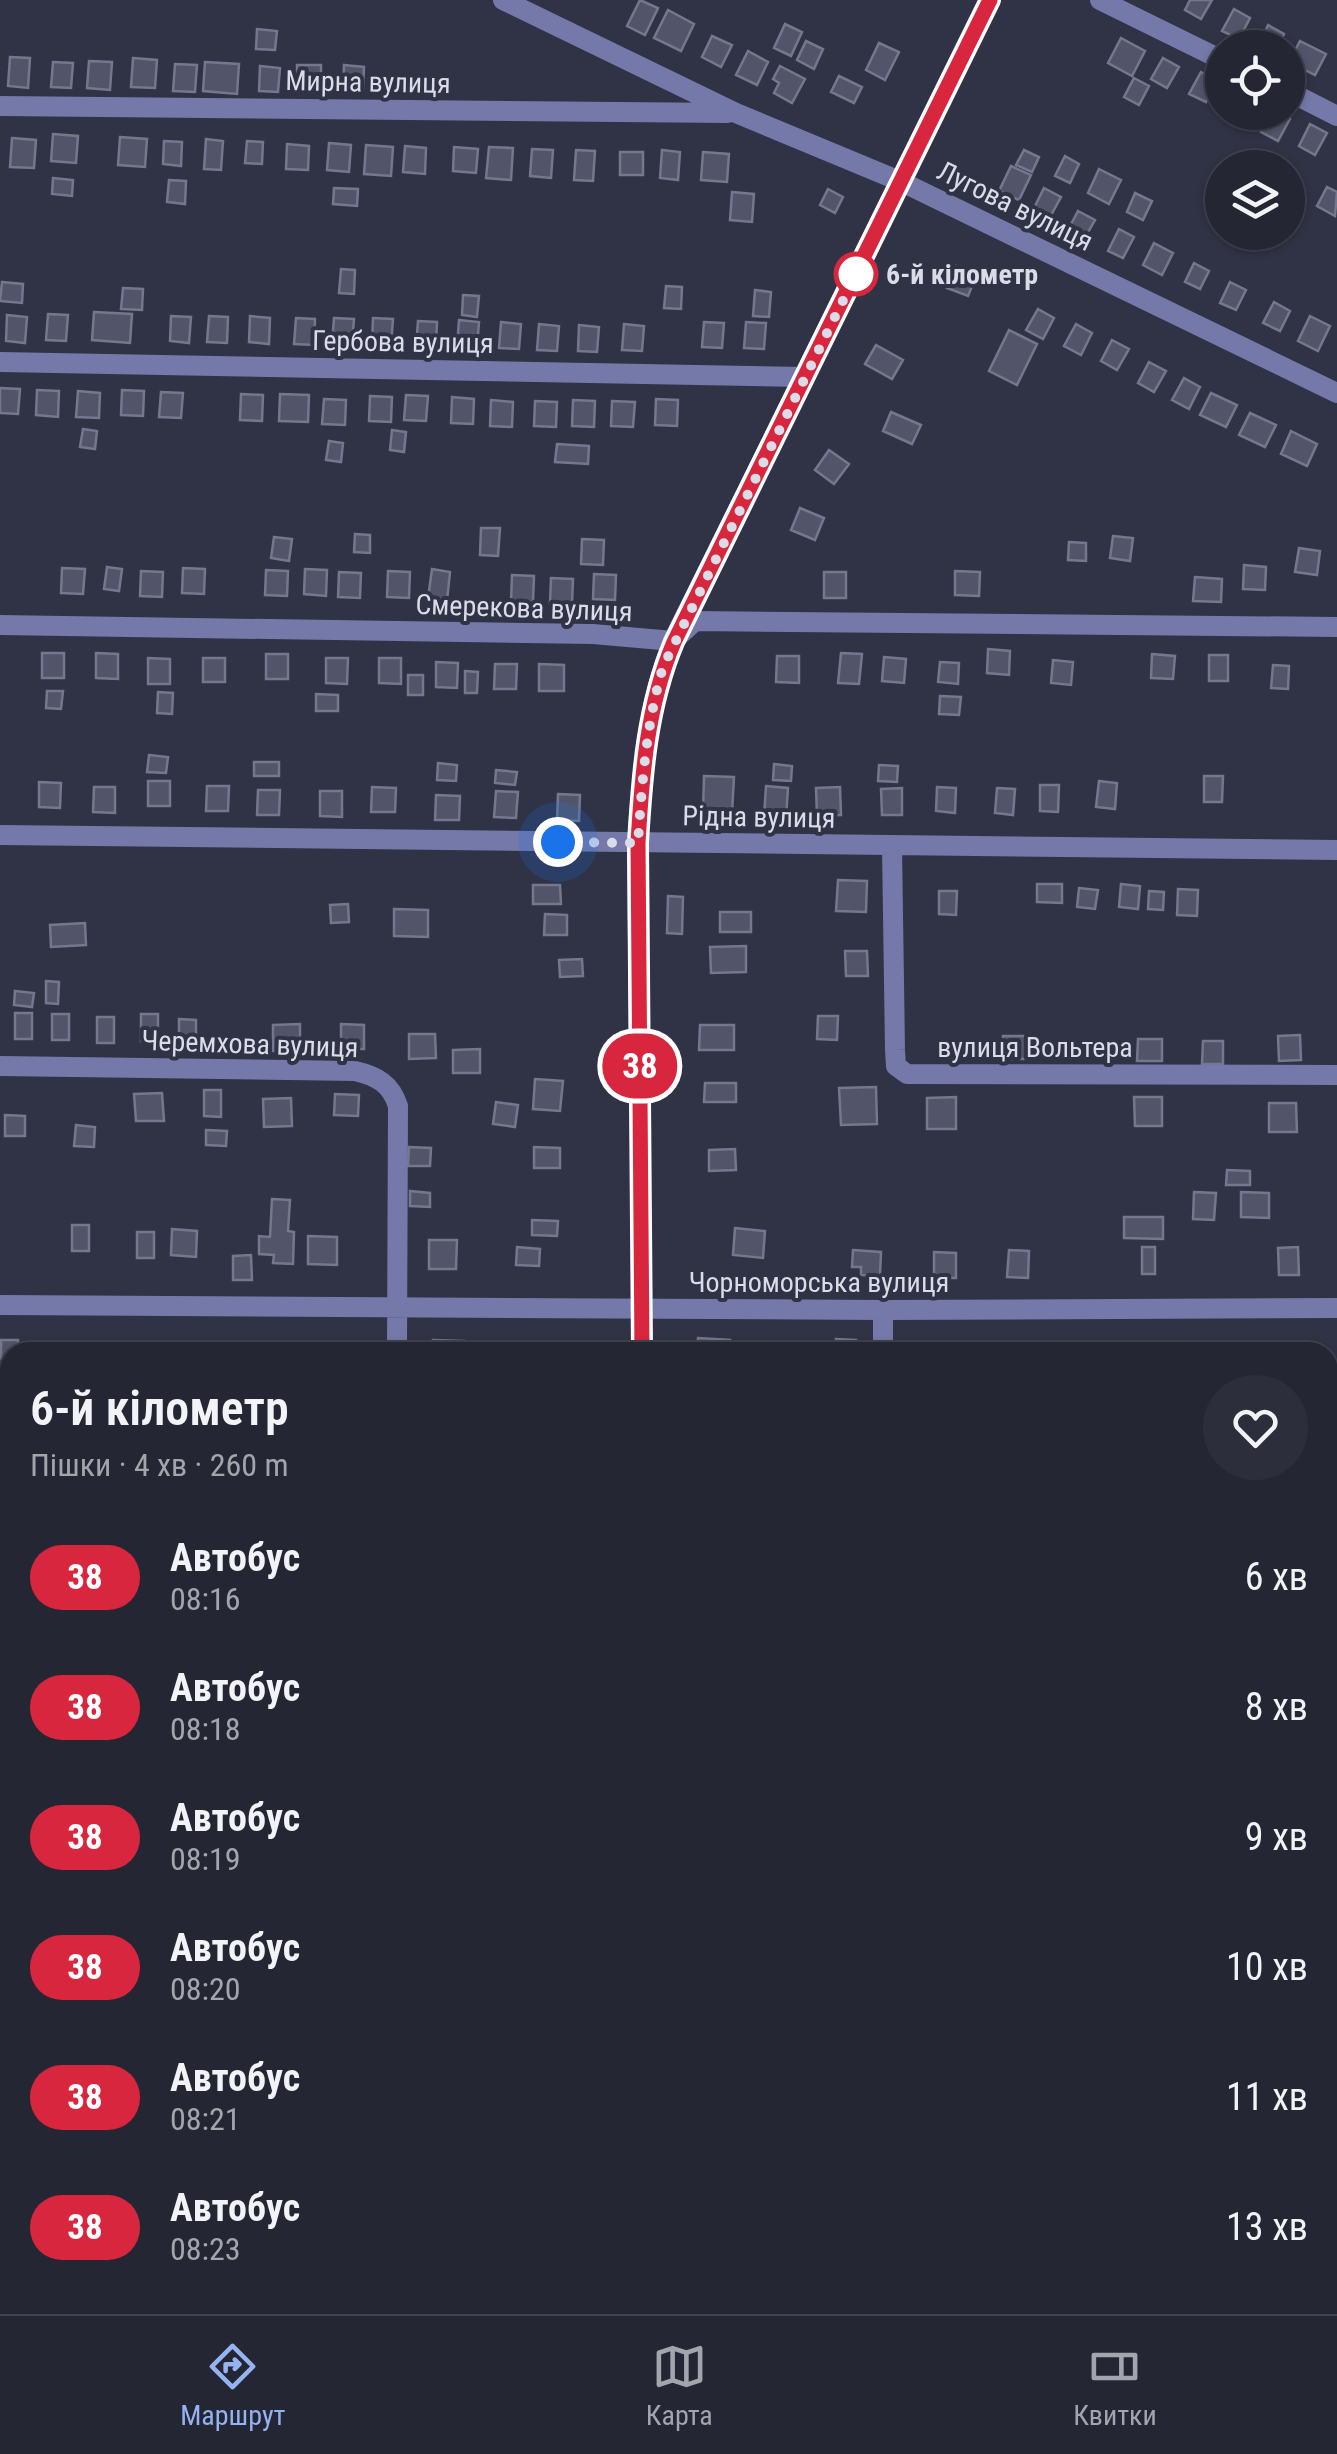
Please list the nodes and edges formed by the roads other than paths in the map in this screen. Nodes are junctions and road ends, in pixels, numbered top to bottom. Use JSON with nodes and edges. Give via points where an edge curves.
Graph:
{"nodes":[{"id":1,"x":503,"y":0,"type":"edge"},
{"id":2,"x":990,"y":0,"type":"edge"},
{"id":3,"x":1100,"y":0,"type":"edge"},
{"id":4,"x":1205,"y":52,"type":"edge"},
{"id":5,"x":1305,"y":100,"type":"edge"},
{"id":6,"x":0,"y":106,"type":"edge"},
{"id":7,"x":736,"y":112,"type":"junction"},
{"id":8,"x":1337,"y":116,"type":"edge"},
{"id":9,"x":902,"y":182,"type":"junction"},
{"id":10,"x":0,"y":362,"type":"edge"},
{"id":11,"x":804,"y":377,"type":"junction"},
{"id":12,"x":1337,"y":393,"type":"edge"},
{"id":13,"x":0,"y":625,"type":"edge"},
{"id":14,"x":1337,"y":627,"type":"edge"},
{"id":15,"x":674,"y":642,"type":"junction"},
{"id":16,"x":0,"y":835,"type":"edge"},
{"id":17,"x":638,"y":843,"type":"junction"},
{"id":18,"x":892,"y":846,"type":"junction"},
{"id":19,"x":1337,"y":850,"type":"edge"},
{"id":20,"x":0,"y":1066,"type":"edge"},
{"id":21,"x":1337,"y":1075,"type":"edge"},
{"id":22,"x":0,"y":1305,"type":"edge"},
{"id":23,"x":1337,"y":1308,"type":"edge"},
{"id":24,"x":396,"y":1309,"type":"junction"},
{"id":25,"x":642,"y":1309,"type":"junction"},
{"id":26,"x":883,"y":1310,"type":"junction"},
{"id":27,"x":397,"y":1342,"type":"edge"},
{"id":28,"x":642,"y":1342,"type":"edge"},
{"id":29,"x":882,"y":1342,"type":"edge"}],
"edges":[{"from":1,"to":7,"type":"street","name":"Лугова вулиця"},
{"from":2,"to":9,"type":"street"},
{"from":3,"to":4,"type":"street"},
{"from":5,"to":8,"type":"street"},
{"from":6,"to":7,"type":"street","name":"Мирна вулиця"},
{"from":7,"to":9,"type":"street","name":"Лугова вулиця"},
{"from":9,"to":11,"type":"street"},
{"from":9,"to":12,"type":"street","name":"Лугова вулиця"},
{"from":10,"to":11,"type":"street","name":"Гербова вулиця"},
{"from":11,"to":15,"type":"street"},
{"from":13,"to":15,"type":"street","name":"Смерекова вулиця","via":[[593,634]]},
{"from":14,"to":15,"type":"street","via":[[695,621]]},
{"from":15,"to":17,"type":"street","via":[[652,704]]},
{"from":16,"to":17,"type":"street","name":"Рідна вулиця"},
{"from":17,"to":18,"type":"street","name":"Рідна вулиця"},
{"from":17,"to":25,"type":"street"},
{"from":18,"to":19,"type":"street","name":"Рідна вулиця"},
{"from":18,"to":21,"type":"street","name":"вулиця Вольтера","via":[[896,1066],[907,1074]]},
{"from":20,"to":24,"type":"street","name":"Черемхова вулиця","via":[[355,1070],[375,1076],[390,1087],[398,1106]]},
{"from":22,"to":24,"type":"street","name":"Чорноморська вулиця"},
{"from":23,"to":26,"type":"street","name":"Чорноморська вулиця"},
{"from":24,"to":25,"type":"street","name":"Чорноморська вулиця"},
{"from":24,"to":27,"type":"street"},
{"from":25,"to":26,"type":"street","name":"Чорноморська вулиця"},
{"from":25,"to":28,"type":"street"},
{"from":26,"to":29,"type":"street"}]}
